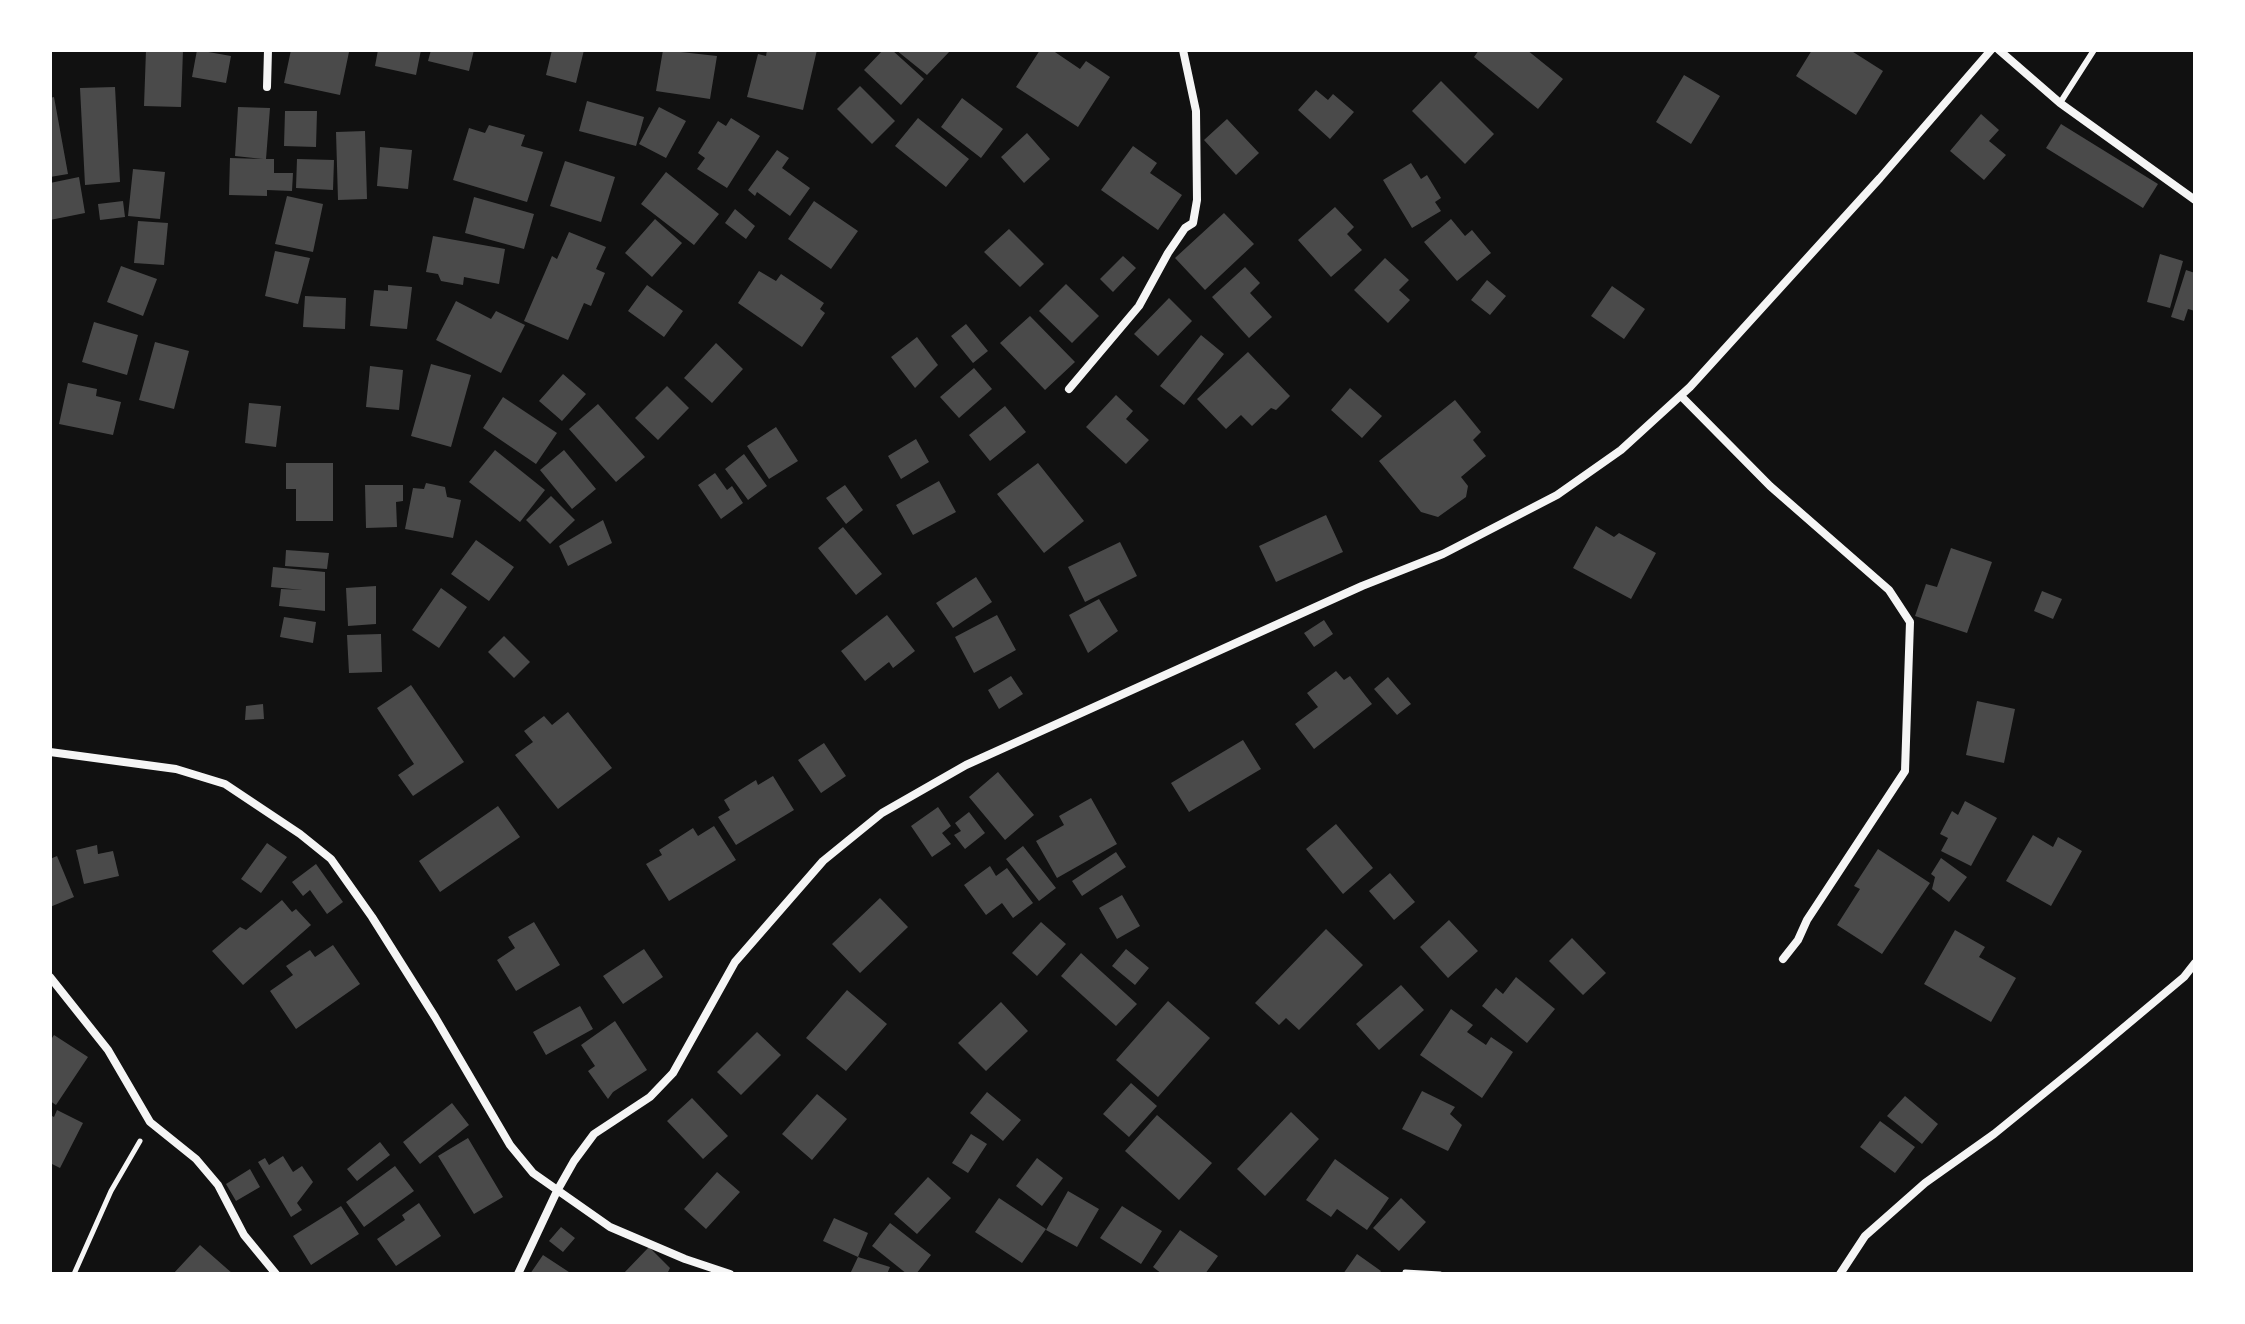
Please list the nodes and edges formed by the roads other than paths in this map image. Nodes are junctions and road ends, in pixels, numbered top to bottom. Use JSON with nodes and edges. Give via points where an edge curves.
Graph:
{"nodes":[{"id":1,"x":268,"y":50,"type":"edge"},
{"id":2,"x":1183,"y":50,"type":"edge"},
{"id":3,"x":1991,"y":50,"type":"edge"},
{"id":4,"x":1999,"y":50,"type":"edge"},
{"id":5,"x":2094,"y":50,"type":"edge"},
{"id":6,"x":267,"y":87,"type":"dead end"},
{"id":7,"x":2060,"y":103,"type":"junction"},
{"id":8,"x":2195,"y":200,"type":"edge"},
{"id":9,"x":1069,"y":389,"type":"dead end"},
{"id":10,"x":1681,"y":396,"type":"junction"},
{"id":11,"x":50,"y":752,"type":"edge"},
{"id":12,"x":1783,"y":959,"type":"dead end"},
{"id":13,"x":2195,"y":963,"type":"edge"},
{"id":14,"x":50,"y":977,"type":"edge"},
{"id":15,"x":557,"y":1191,"type":"junction"},
{"id":16,"x":276,"y":1274,"type":"edge"},
{"id":17,"x":518,"y":1274,"type":"edge"},
{"id":18,"x":730,"y":1274,"type":"edge"},
{"id":19,"x":1840,"y":1274,"type":"edge"}],
"edges":[{"from":1,"to":6,"type":"street"},
{"from":2,"to":9,"type":"street","via":[[1196,111],[1193,223],[1168,253],[1139,306]]},
{"from":3,"to":10,"type":"street"},
{"from":4,"to":7,"type":"street"},
{"from":5,"to":7,"type":"lane"},
{"from":7,"to":8,"type":"street"},
{"from":10,"to":12,"type":"street","via":[[1770,486],[1889,590],[1910,622],[1905,771]]},
{"from":10,"to":15,"type":"street","via":[[1621,450],[1521,516],[966,765],[882,813],[823,861],[777,911],[735,962],[673,1073],[650,1097],[594,1134]]},
{"from":11,"to":15,"type":"street","via":[[176,769],[225,784],[331,859],[435,1017],[510,1145]]},
{"from":13,"to":19,"type":"street","via":[[2085,1060],[1925,1183],[1865,1236]]},
{"from":14,"to":16,"type":"street","via":[[108,1050],[150,1122],[196,1159],[218,1185],[244,1235]]},
{"from":15,"to":17,"type":"street"},
{"from":15,"to":18,"type":"street","via":[[610,1227]]}]}
